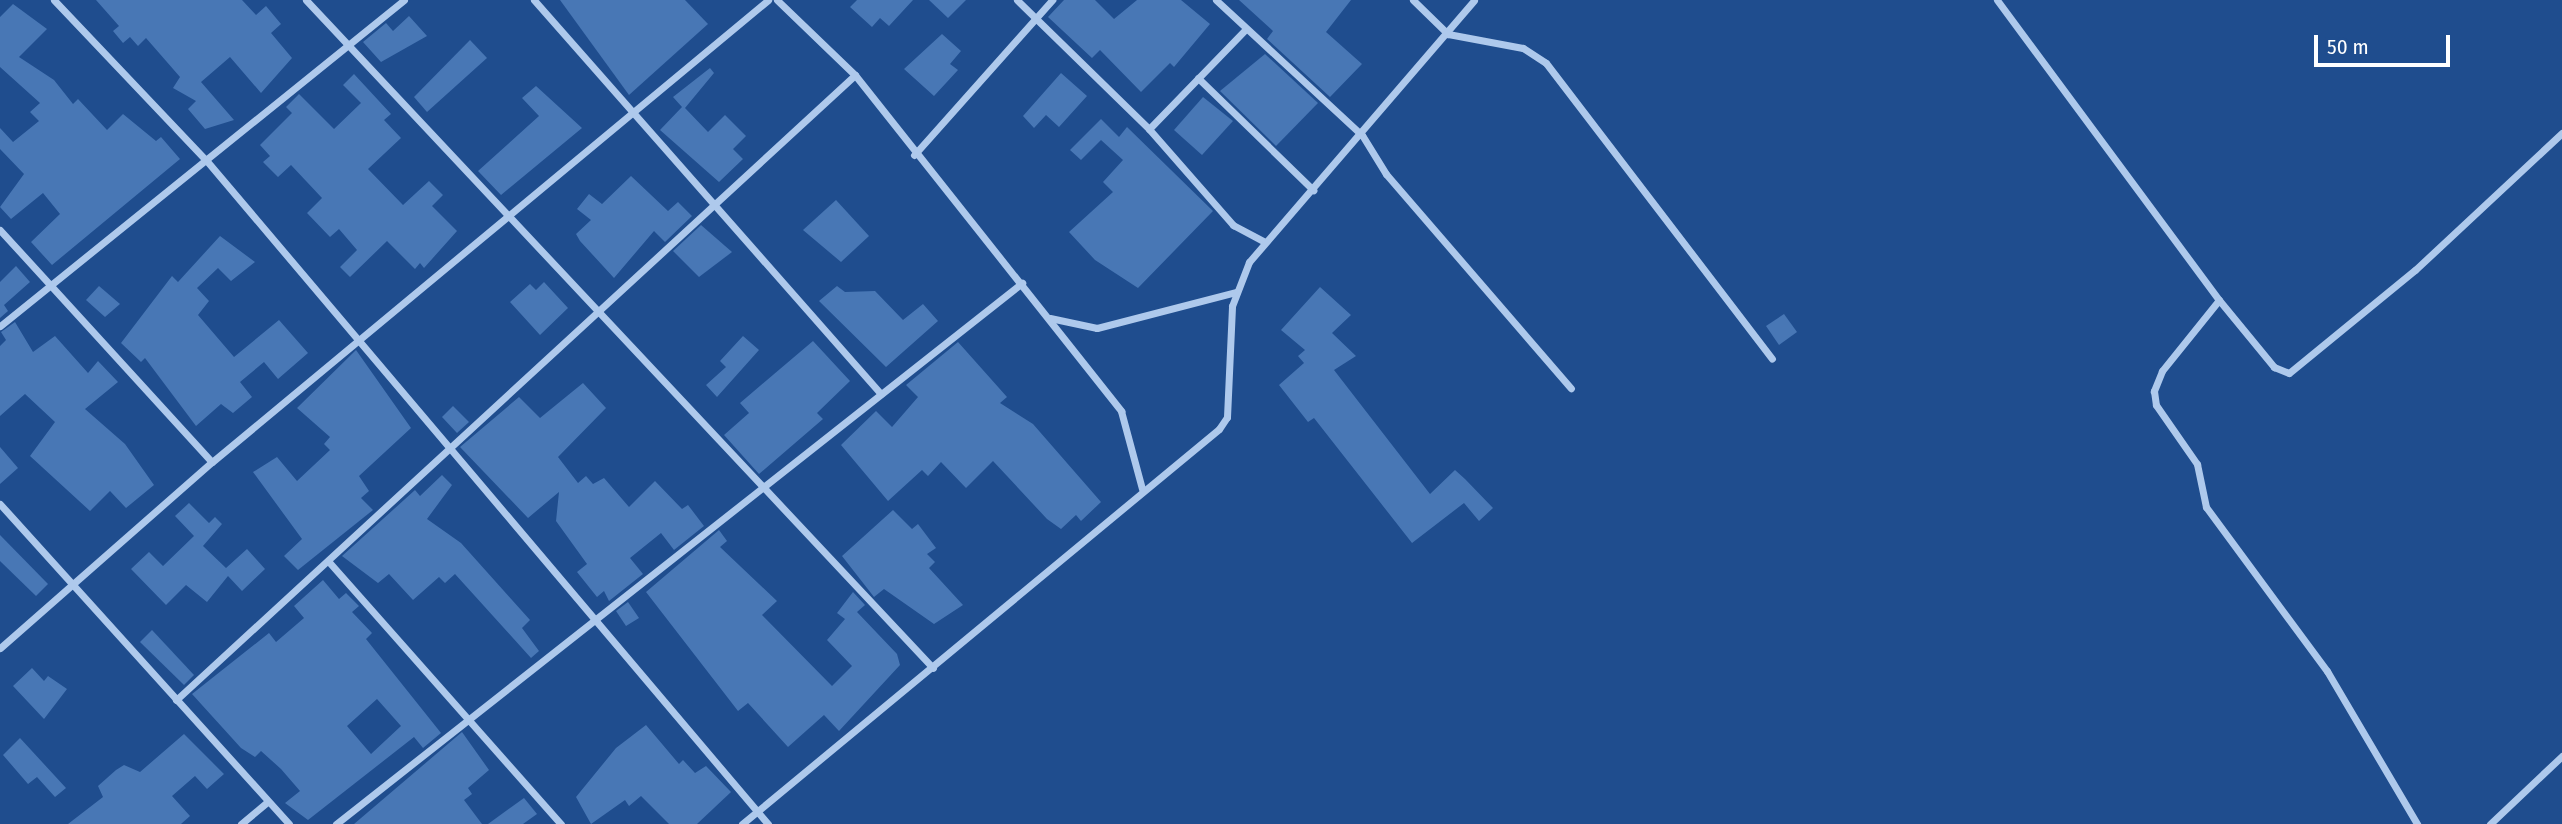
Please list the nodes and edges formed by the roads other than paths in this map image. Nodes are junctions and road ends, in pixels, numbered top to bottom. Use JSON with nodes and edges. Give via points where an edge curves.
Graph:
{"nodes":[{"id":1,"x":54,"y":0,"type":"edge"},
{"id":2,"x":306,"y":0,"type":"edge"},
{"id":3,"x":404,"y":0,"type":"edge"},
{"id":4,"x":534,"y":0,"type":"edge"},
{"id":5,"x":768,"y":0,"type":"edge"},
{"id":6,"x":777,"y":0,"type":"edge"},
{"id":7,"x":1017,"y":0,"type":"edge"},
{"id":8,"x":1052,"y":0,"type":"edge"},
{"id":9,"x":1216,"y":0,"type":"edge"},
{"id":10,"x":1413,"y":0,"type":"edge"},
{"id":11,"x":1474,"y":0,"type":"edge"},
{"id":12,"x":1997,"y":0,"type":"edge"},
{"id":13,"x":1036,"y":19,"type":"junction"},
{"id":14,"x":1246,"y":29,"type":"junction"},
{"id":15,"x":1448,"y":34,"type":"junction"},
{"id":16,"x":348,"y":46,"type":"junction"},
{"id":17,"x":855,"y":75,"type":"junction"},
{"id":18,"x":1198,"y":78,"type":"junction"},
{"id":19,"x":631,"y":111,"type":"junction"},
{"id":20,"x":1149,"y":129,"type":"junction"},
{"id":21,"x":2562,"y":133,"type":"edge"},
{"id":22,"x":1362,"y":135,"type":"junction"},
{"id":23,"x":914,"y":155,"type":"junction"},
{"id":24,"x":206,"y":160,"type":"junction"},
{"id":25,"x":1314,"y":190,"type":"junction"},
{"id":26,"x":715,"y":207,"type":"junction"},
{"id":27,"x":509,"y":214,"type":"junction"},
{"id":28,"x":0,"y":230,"type":"edge"},
{"id":29,"x":1265,"y":242,"type":"junction"},
{"id":30,"x":1022,"y":283,"type":"junction"},
{"id":31,"x":50,"y":285,"type":"junction"},
{"id":32,"x":1236,"y":292,"type":"junction"},
{"id":33,"x":2219,"y":300,"type":"junction"},
{"id":34,"x":601,"y":312,"type":"junction"},
{"id":35,"x":1050,"y":318,"type":"junction"},
{"id":36,"x":0,"y":326,"type":"edge"},
{"id":37,"x":359,"y":341,"type":"junction"},
{"id":38,"x":1772,"y":359,"type":"dead end"},
{"id":39,"x":1571,"y":388,"type":"dead end"},
{"id":40,"x":881,"y":394,"type":"junction"},
{"id":41,"x":451,"y":449,"type":"junction"},
{"id":42,"x":212,"y":462,"type":"junction"},
{"id":43,"x":761,"y":488,"type":"junction"},
{"id":44,"x":1142,"y":489,"type":"junction"},
{"id":45,"x":0,"y":504,"type":"edge"},
{"id":46,"x":329,"y":562,"type":"junction"},
{"id":47,"x":72,"y":583,"type":"junction"},
{"id":48,"x":595,"y":616,"type":"junction"},
{"id":49,"x":0,"y":648,"type":"edge"},
{"id":50,"x":933,"y":668,"type":"junction"},
{"id":51,"x":176,"y":701,"type":"junction"},
{"id":52,"x":469,"y":716,"type":"junction"},
{"id":53,"x":2562,"y":756,"type":"edge"},
{"id":54,"x":268,"y":801,"type":"junction"},
{"id":55,"x":760,"y":809,"type":"junction"},
{"id":56,"x":241,"y":824,"type":"edge"},
{"id":57,"x":289,"y":824,"type":"edge"},
{"id":58,"x":336,"y":824,"type":"edge"},
{"id":59,"x":561,"y":824,"type":"edge"},
{"id":60,"x":742,"y":824,"type":"edge"},
{"id":61,"x":768,"y":824,"type":"edge"},
{"id":62,"x":2417,"y":824,"type":"edge"},
{"id":63,"x":2490,"y":824,"type":"edge"}],
"edges":[{"from":1,"to":24,"type":"street"},
{"from":2,"to":16,"type":"street"},
{"from":3,"to":16,"type":"street"},
{"from":4,"to":19,"type":"street"},
{"from":5,"to":19,"type":"street"},
{"from":6,"to":17,"type":"street"},
{"from":7,"to":13,"type":"street"},
{"from":8,"to":13,"type":"street"},
{"from":9,"to":14,"type":"street"},
{"from":10,"to":15,"type":"street"},
{"from":11,"to":15,"type":"street"},
{"from":12,"to":33,"type":"street"},
{"from":13,"to":20,"type":"street"},
{"from":13,"to":23,"type":"street"},
{"from":14,"to":18,"type":"street"},
{"from":14,"to":22,"type":"street"},
{"from":15,"to":22,"type":"street"},
{"from":15,"to":38,"type":"street","via":[[1523,48],[1546,63]]},
{"from":16,"to":24,"type":"street"},
{"from":16,"to":27,"type":"street"},
{"from":17,"to":23,"type":"street"},
{"from":17,"to":26,"type":"street"},
{"from":18,"to":20,"type":"street"},
{"from":18,"to":25,"type":"street"},
{"from":19,"to":26,"type":"street"},
{"from":19,"to":27,"type":"street"},
{"from":20,"to":29,"type":"street","via":[[1233,225]]},
{"from":21,"to":33,"type":"street","via":[[2415,270],[2289,373],[2274,367]]},
{"from":22,"to":25,"type":"street"},
{"from":22,"to":39,"type":"street","via":[[1386,174]]},
{"from":23,"to":30,"type":"street"},
{"from":24,"to":31,"type":"street"},
{"from":24,"to":37,"type":"street"},
{"from":25,"to":29,"type":"street"},
{"from":26,"to":34,"type":"street"},
{"from":26,"to":40,"type":"street"},
{"from":27,"to":34,"type":"street"},
{"from":27,"to":37,"type":"street"},
{"from":28,"to":31,"type":"street"},
{"from":29,"to":32,"type":"street"},
{"from":30,"to":35,"type":"street"},
{"from":30,"to":40,"type":"street"},
{"from":31,"to":36,"type":"street"},
{"from":31,"to":42,"type":"street"},
{"from":32,"to":35,"type":"street","via":[[1097,328]]},
{"from":32,"to":44,"type":"street","via":[[1227,417]]},
{"from":33,"to":62,"type":"street","via":[[2162,371],[2154,391],[2156,405],[2197,464],[2206,508],[2322,665]]},
{"from":34,"to":41,"type":"street"},
{"from":34,"to":43,"type":"street"},
{"from":35,"to":44,"type":"street","via":[[1121,411]]},
{"from":37,"to":41,"type":"street"},
{"from":37,"to":42,"type":"street"},
{"from":40,"to":43,"type":"street"},
{"from":41,"to":46,"type":"street"},
{"from":41,"to":48,"type":"street"},
{"from":42,"to":47,"type":"street"},
{"from":43,"to":48,"type":"street"},
{"from":43,"to":50,"type":"street"},
{"from":44,"to":50,"type":"street"},
{"from":45,"to":47,"type":"street"},
{"from":46,"to":51,"type":"street"},
{"from":46,"to":52,"type":"street"},
{"from":47,"to":49,"type":"street"},
{"from":47,"to":51,"type":"street"},
{"from":48,"to":52,"type":"street"},
{"from":48,"to":55,"type":"street"},
{"from":50,"to":55,"type":"street"},
{"from":51,"to":54,"type":"street"},
{"from":52,"to":58,"type":"street"},
{"from":52,"to":59,"type":"street"},
{"from":53,"to":63,"type":"street"},
{"from":54,"to":56,"type":"street"},
{"from":54,"to":57,"type":"street"},
{"from":55,"to":60,"type":"street"},
{"from":55,"to":61,"type":"street"}]}
